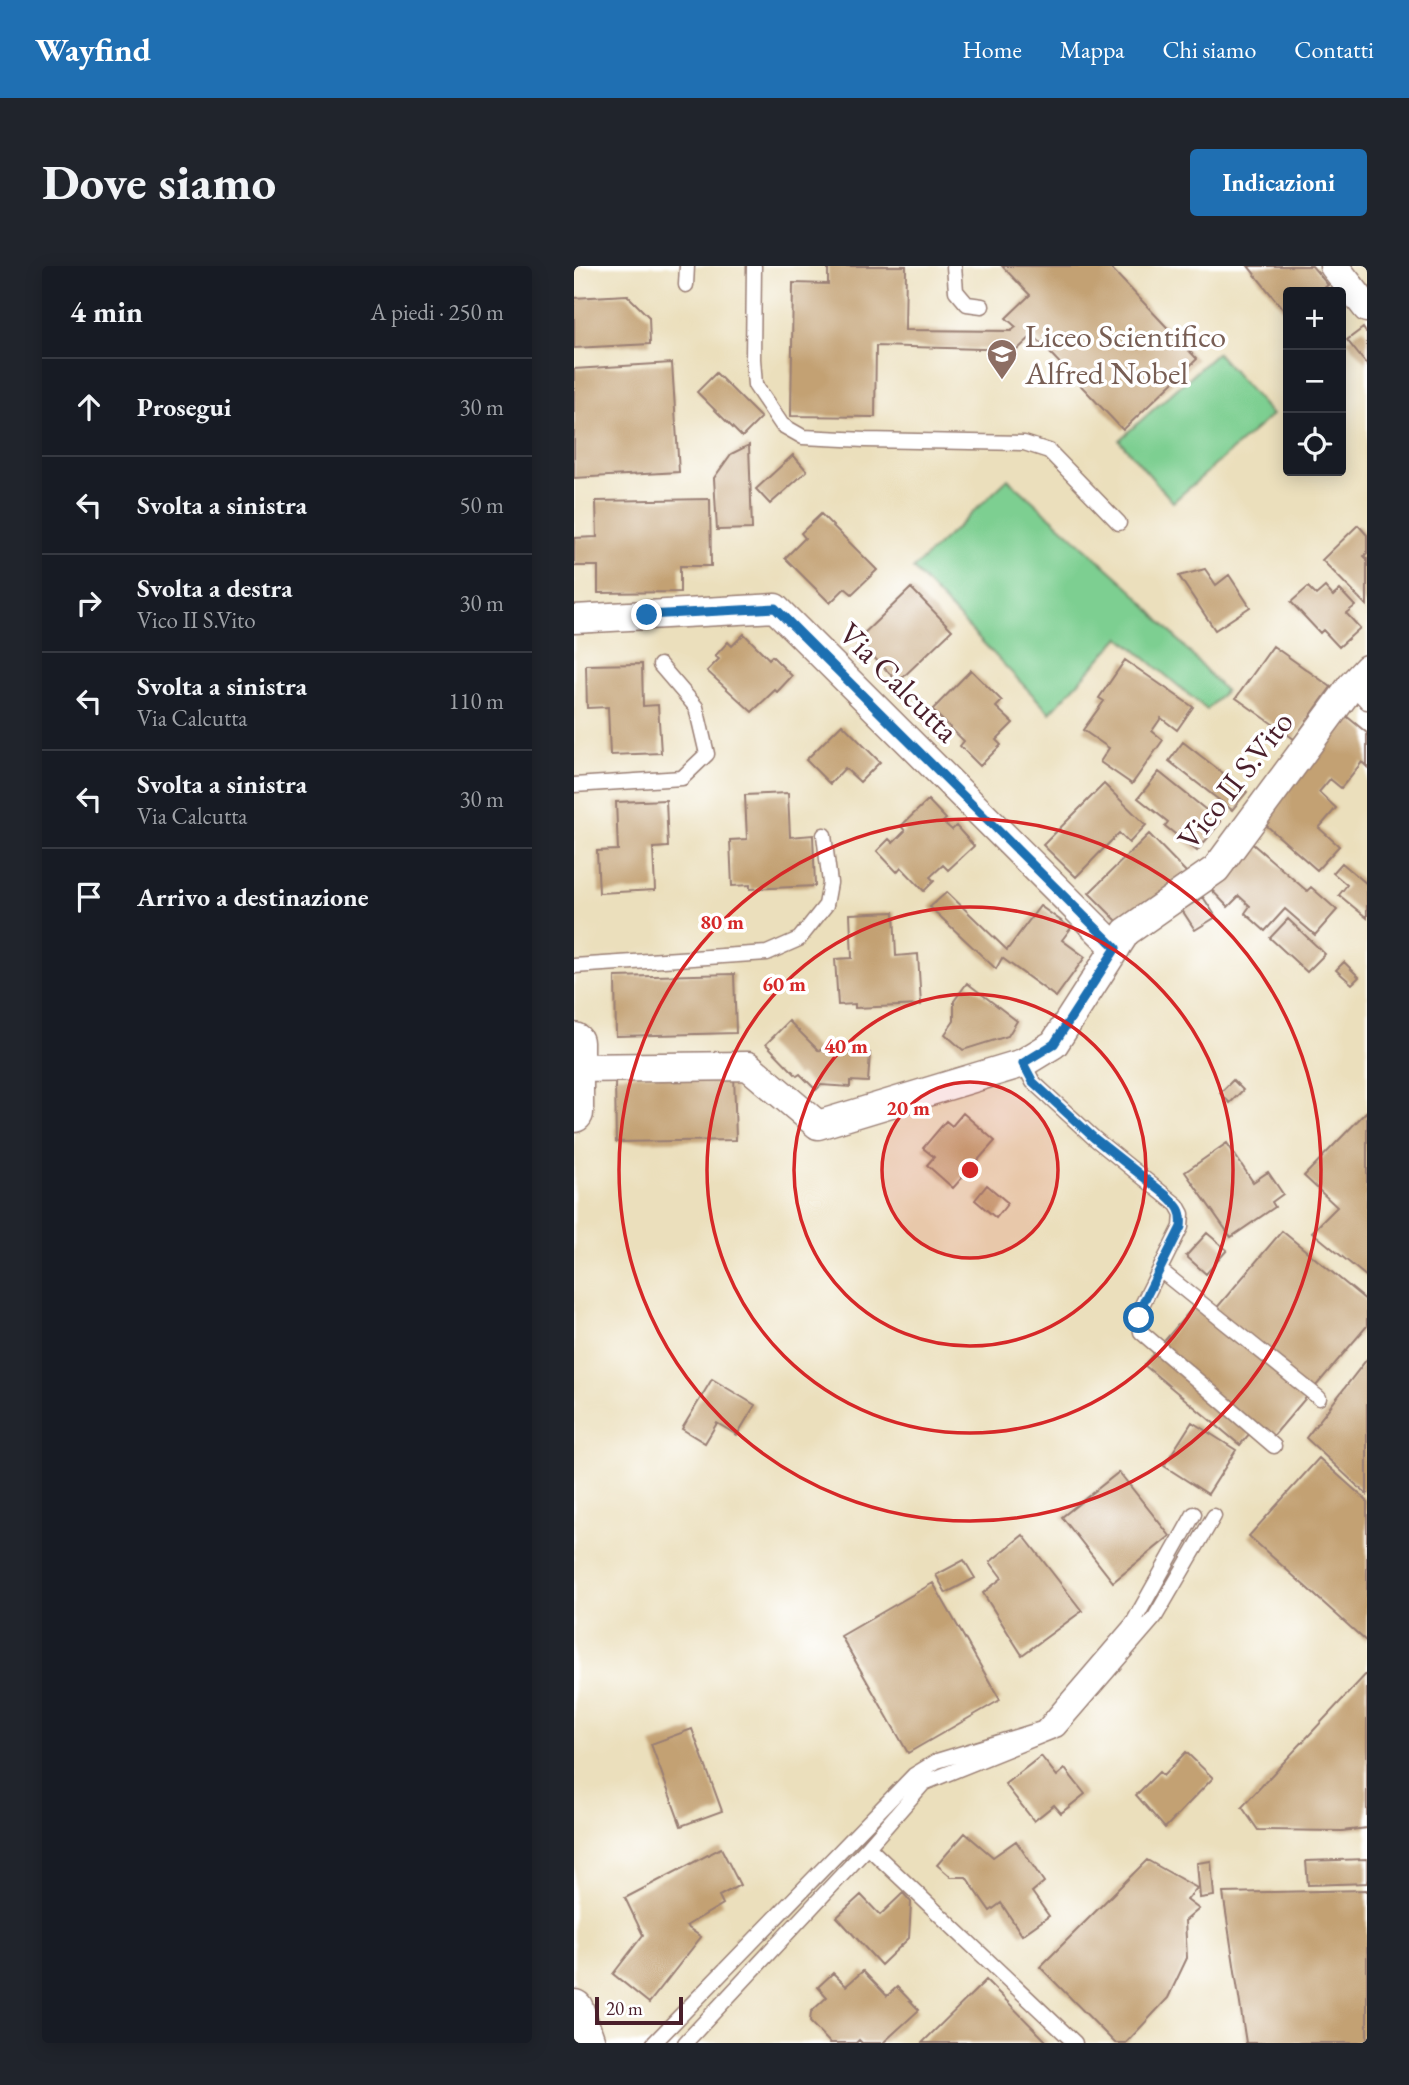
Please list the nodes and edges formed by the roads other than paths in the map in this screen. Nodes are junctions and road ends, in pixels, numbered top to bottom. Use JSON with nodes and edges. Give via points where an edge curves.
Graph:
{"nodes":[{"id":1,"x":687,"y":266,"type":"edge"},
{"id":2,"x":754,"y":266,"type":"edge"},
{"id":3,"x":954,"y":266,"type":"edge"},
{"id":4,"x":1334,"y":266,"type":"edge"},
{"id":5,"x":687,"y":285,"type":"dead end"},
{"id":6,"x":982,"y":306,"type":"dead end"},
{"id":7,"x":1367,"y":308,"type":"edge"},
{"id":8,"x":1119,"y":523,"type":"dead end"},
{"id":9,"x":574,"y":619,"type":"edge"},
{"id":10,"x":660,"y":665,"type":"dead end"},
{"id":11,"x":1362,"y":685,"type":"edge"},
{"id":12,"x":574,"y":785,"type":"edge"},
{"id":13,"x":824,"y":835,"type":"dead end"},
{"id":14,"x":1116,"y":948,"type":"junction"},
{"id":15,"x":574,"y":966,"type":"edge"},
{"id":16,"x":575,"y":1059,"type":"edge"},
{"id":17,"x":1023,"y":1063,"type":"junction"},
{"id":18,"x":574,"y":1113,"type":"edge"},
{"id":19,"x":1160,"y":1270,"type":"junction"},
{"id":20,"x":1319,"y":1398,"type":"dead end"},
{"id":21,"x":1274,"y":1446,"type":"dead end"},
{"id":22,"x":1194,"y":1514,"type":"dead end"},
{"id":23,"x":1214,"y":1516,"type":"dead end"},
{"id":24,"x":868,"y":1847,"type":"junction"},
{"id":25,"x":574,"y":2009,"type":"edge"},
{"id":26,"x":586,"y":2043,"type":"edge"},
{"id":27,"x":654,"y":2043,"type":"edge"},
{"id":28,"x":685,"y":2043,"type":"edge"},
{"id":29,"x":1075,"y":2043,"type":"edge"}],
"edges":[{"from":1,"to":5,"type":"lane"},
{"from":2,"to":8,"type":"lane","via":[[755,385],[782,425],[803,436],[1024,443],[1049,451]]},
{"from":3,"to":6,"type":"lane","via":[[956,291],[967,304]]},
{"from":4,"to":7,"type":"street"},
{"from":9,"to":14,"type":"street","name":"Via Calcutta","via":[[775,608]]},
{"from":10,"to":12,"type":"lane","via":[[696,707],[707,754],[682,778]]},
{"from":11,"to":14,"type":"street","name":"Vico II S.Vito","via":[[1216,869],[1126,932]]},
{"from":13,"to":15,"type":"lane","via":[[830,883],[826,905],[800,939],[767,953]]},
{"from":14,"to":17,"type":"street","name":"Vico II S.Vito","via":[[1054,1044]]},
{"from":16,"to":17,"type":"street","name":"Vico II S.Vito","via":[[748,1066],[818,1125]]},
{"from":16,"to":18,"type":"street"},
{"from":17,"to":19,"type":"lane","via":[[1033,1082],[1177,1205],[1181,1227]]},
{"from":19,"to":20,"type":"lane"},
{"from":19,"to":21,"type":"lane","via":[[1142,1305],[1141,1332]]},
{"from":22,"to":27,"type":"lane","via":[[1133,1623],[1042,1729],[937,1762],[914,1775]]},
{"from":23,"to":24,"type":"lane","via":[[1155,1617],[1058,1729],[924,1783]]},
{"from":24,"to":28,"type":"lane"},
{"from":24,"to":29,"type":"lane"},
{"from":25,"to":26,"type":"street"}]}
